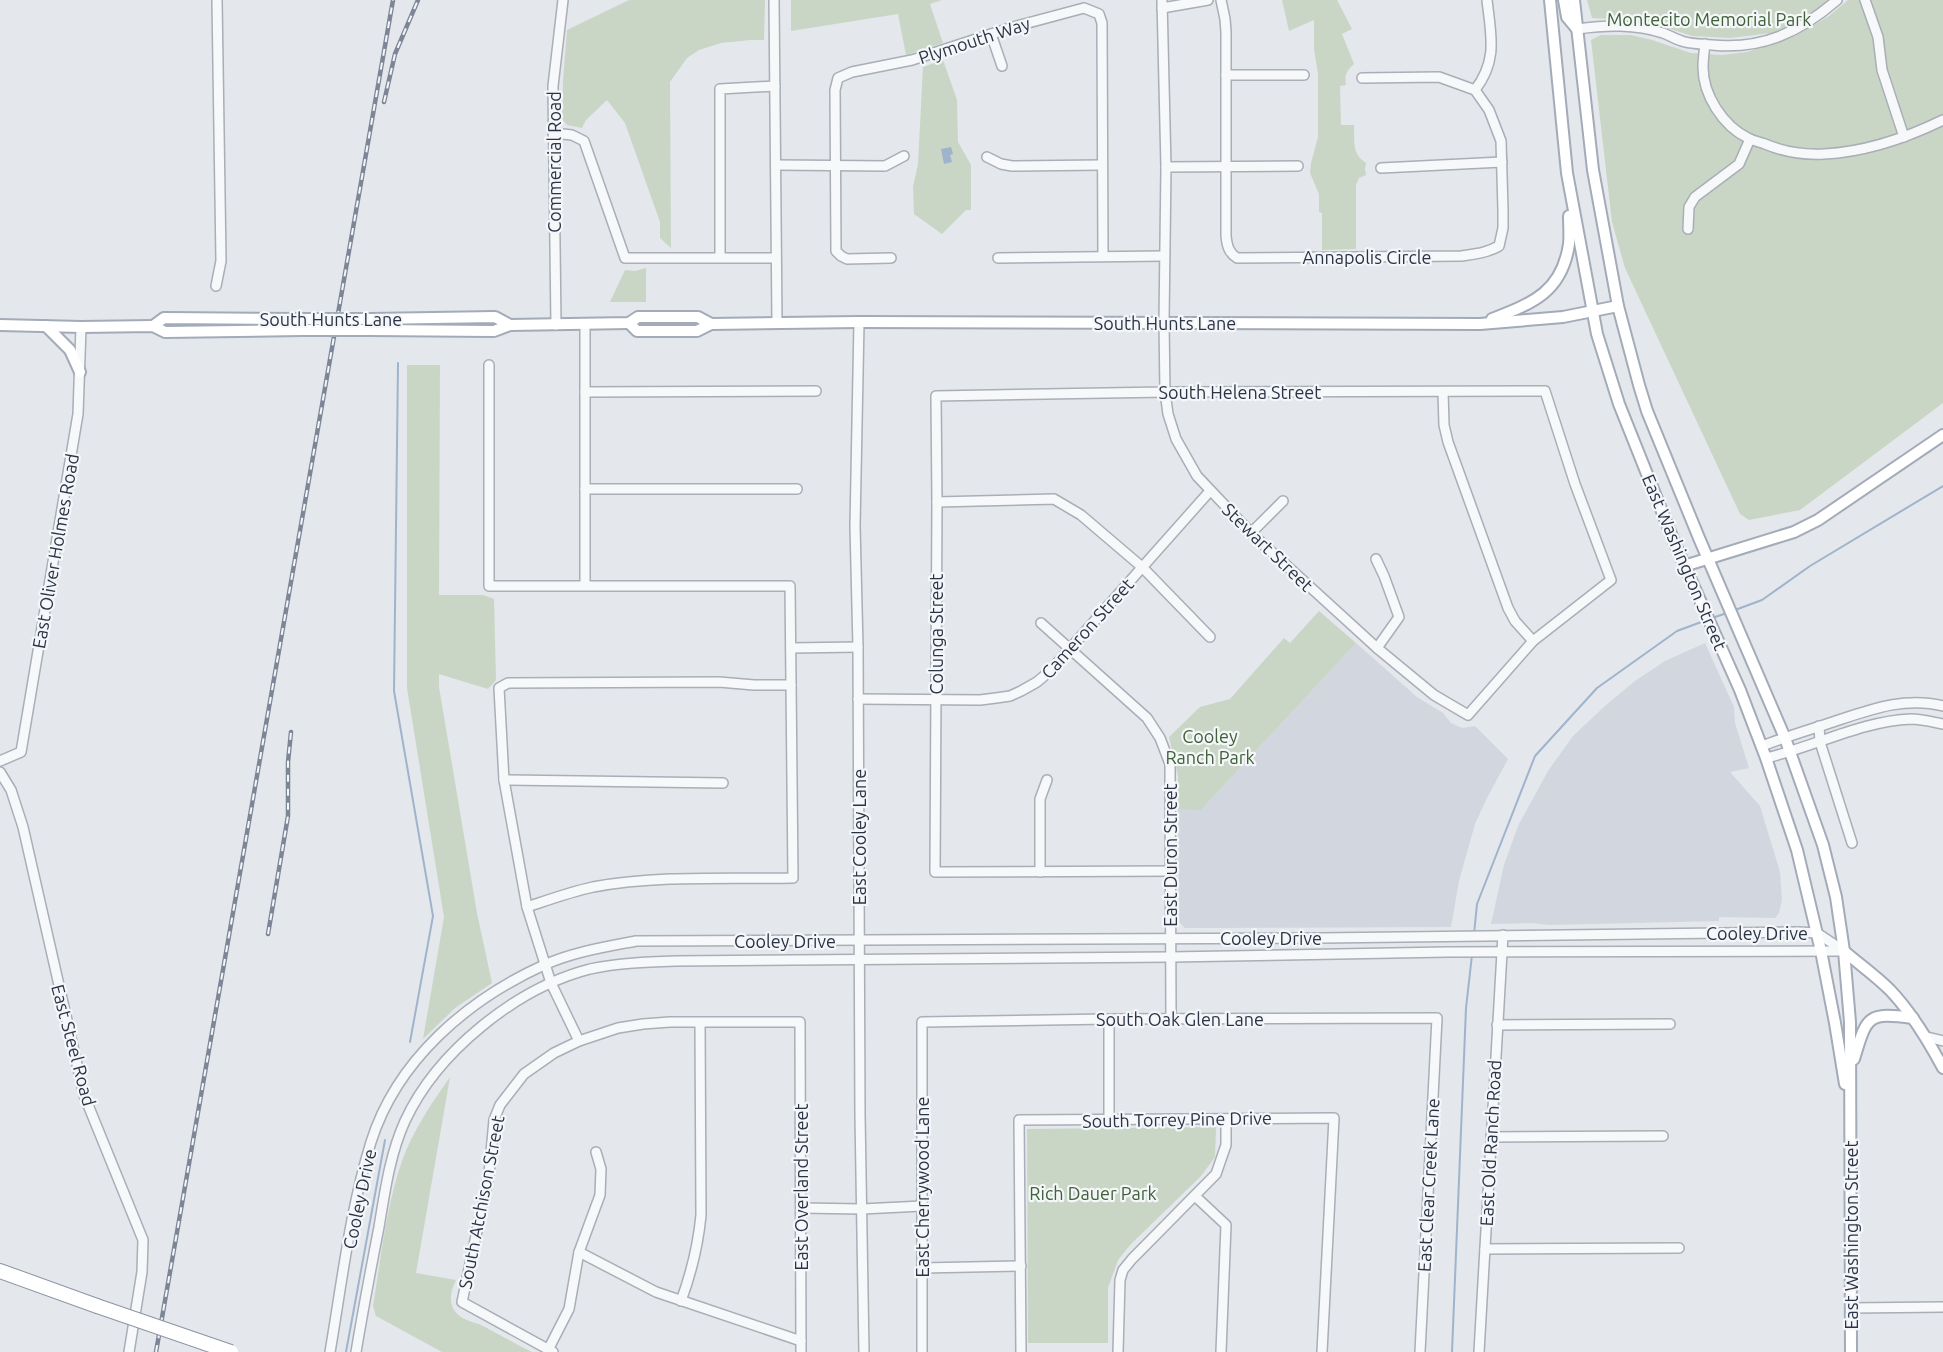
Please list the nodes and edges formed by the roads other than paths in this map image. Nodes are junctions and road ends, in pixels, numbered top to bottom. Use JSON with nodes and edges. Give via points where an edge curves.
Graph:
{"nodes":[{"id":1,"x":217,"y":0,"type":"edge"},
{"id":2,"x":563,"y":0,"type":"edge"},
{"id":3,"x":774,"y":0,"type":"edge"},
{"id":4,"x":1208,"y":0,"type":"edge"},
{"id":5,"x":1221,"y":0,"type":"edge"},
{"id":6,"x":1487,"y":0,"type":"edge"},
{"id":7,"x":1550,"y":0,"type":"edge"},
{"id":8,"x":1564,"y":0,"type":"edge"},
{"id":9,"x":1574,"y":0,"type":"edge"},
{"id":10,"x":1837,"y":0,"type":"edge"},
{"id":11,"x":1865,"y":0,"type":"edge"},
{"id":12,"x":1162,"y":4,"type":"edge"},
{"id":13,"x":1578,"y":29,"type":"junction"},
{"id":14,"x":991,"y":34,"type":"junction"},
{"id":15,"x":1705,"y":44,"type":"junction"},
{"id":16,"x":1002,"y":66,"type":"dead end"},
{"id":17,"x":1227,"y":75,"type":"junction"},
{"id":18,"x":1304,"y":75,"type":"dead end"},
{"id":19,"x":1362,"y":78,"type":"dead end"},
{"id":20,"x":775,"y":86,"type":"junction"},
{"id":21,"x":1475,"y":90,"type":"junction"},
{"id":22,"x":1943,"y":120,"type":"edge"},
{"id":23,"x":553,"y":133,"type":"junction"},
{"id":24,"x":1904,"y":137,"type":"junction"},
{"id":25,"x":1750,"y":139,"type":"junction"},
{"id":26,"x":904,"y":156,"type":"dead end"},
{"id":27,"x":987,"y":157,"type":"dead end"},
{"id":28,"x":1502,"y":162,"type":"junction"},
{"id":29,"x":777,"y":165,"type":"junction"},
{"id":30,"x":1101,"y":165,"type":"junction"},
{"id":31,"x":1298,"y":166,"type":"dead end"},
{"id":32,"x":835,"y":167,"type":"junction"},
{"id":33,"x":1166,"y":167,"type":"junction"},
{"id":34,"x":1226,"y":167,"type":"junction"},
{"id":35,"x":1381,"y":168,"type":"dead end"},
{"id":36,"x":1570,"y":197,"type":"junction"},
{"id":37,"x":1688,"y":229,"type":"dead end"},
{"id":38,"x":1103,"y":256,"type":"junction"},
{"id":39,"x":1164,"y":256,"type":"junction"},
{"id":40,"x":720,"y":257,"type":"junction"},
{"id":41,"x":777,"y":258,"type":"junction"},
{"id":42,"x":891,"y":258,"type":"dead end"},
{"id":43,"x":998,"y":258,"type":"dead end"},
{"id":44,"x":216,"y":286,"type":"dead end"},
{"id":45,"x":1618,"y":306,"type":"junction"},
{"id":46,"x":1592,"y":312,"type":"junction"},
{"id":47,"x":859,"y":322,"type":"junction"},
{"id":48,"x":1164,"y":322,"type":"junction"},
{"id":49,"x":777,"y":323,"type":"junction"},
{"id":50,"x":585,"y":324,"type":"junction"},
{"id":51,"x":1480,"y":324,"type":"junction"},
{"id":52,"x":0,"y":325,"type":"edge"},
{"id":53,"x":556,"y":325,"type":"junction"},
{"id":54,"x":46,"y":326,"type":"junction"},
{"id":55,"x":81,"y":327,"type":"junction"},
{"id":56,"x":489,"y":365,"type":"dead end"},
{"id":57,"x":80,"y":372,"type":"junction"},
{"id":58,"x":816,"y":391,"type":"dead end"},
{"id":59,"x":585,"y":392,"type":"junction"},
{"id":60,"x":1165,"y":392,"type":"junction"},
{"id":61,"x":1443,"y":392,"type":"junction"},
{"id":62,"x":936,"y":396,"type":"joint"},
{"id":63,"x":1943,"y":435,"type":"edge"},
{"id":64,"x":585,"y":489,"type":"junction"},
{"id":65,"x":797,"y":489,"type":"dead end"},
{"id":66,"x":1210,"y":491,"type":"junction"},
{"id":67,"x":1283,"y":501,"type":"dead end"},
{"id":68,"x":937,"y":502,"type":"junction"},
{"id":69,"x":1251,"y":533,"type":"junction"},
{"id":70,"x":1707,"y":558,"type":"junction"},
{"id":71,"x":1376,"y":559,"type":"dead end"},
{"id":72,"x":1684,"y":566,"type":"junction"},
{"id":73,"x":1142,"y":567,"type":"junction"},
{"id":74,"x":585,"y":585,"type":"junction"},
{"id":75,"x":1041,"y":623,"type":"dead end"},
{"id":76,"x":1210,"y":637,"type":"dead end"},
{"id":77,"x":1533,"y":641,"type":"junction"},
{"id":78,"x":858,"y":647,"type":"junction"},
{"id":79,"x":791,"y":648,"type":"junction"},
{"id":80,"x":1377,"y":648,"type":"junction"},
{"id":81,"x":1070,"y":649,"type":"junction"},
{"id":82,"x":791,"y":685,"type":"junction"},
{"id":83,"x":858,"y":699,"type":"junction"},
{"id":84,"x":935,"y":700,"type":"junction"},
{"id":85,"x":1943,"y":706,"type":"edge"},
{"id":86,"x":1943,"y":724,"type":"edge"},
{"id":87,"x":1819,"y":726,"type":"junction"},
{"id":88,"x":1785,"y":738,"type":"junction"},
{"id":89,"x":1820,"y":742,"type":"junction"},
{"id":90,"x":1762,"y":746,"type":"junction"},
{"id":91,"x":1790,"y":753,"type":"junction"},
{"id":92,"x":1766,"y":758,"type":"junction"},
{"id":93,"x":0,"y":761,"type":"edge"},
{"id":94,"x":0,"y":772,"type":"edge"},
{"id":95,"x":504,"y":780,"type":"junction"},
{"id":96,"x":1047,"y":780,"type":"dead end"},
{"id":97,"x":723,"y":783,"type":"dead end"},
{"id":98,"x":1852,"y":843,"type":"dead end"},
{"id":99,"x":1170,"y":871,"type":"junction"},
{"id":100,"x":1040,"y":872,"type":"junction"},
{"id":101,"x":527,"y":907,"type":"junction"},
{"id":102,"x":1817,"y":933,"type":"junction"},
{"id":103,"x":1660,"y":934,"type":"junction"},
{"id":104,"x":1503,"y":935,"type":"junction"},
{"id":105,"x":1574,"y":935,"type":"junction"},
{"id":106,"x":1424,"y":937,"type":"junction"},
{"id":107,"x":1170,"y":939,"type":"junction"},
{"id":108,"x":860,"y":941,"type":"junction"},
{"id":109,"x":1660,"y":950,"type":"junction"},
{"id":110,"x":1574,"y":951,"type":"junction"},
{"id":111,"x":1821,"y":951,"type":"junction"},
{"id":112,"x":1844,"y":951,"type":"junction"},
{"id":113,"x":1424,"y":952,"type":"junction"},
{"id":114,"x":1502,"y":952,"type":"junction"},
{"id":115,"x":1171,"y":957,"type":"junction"},
{"id":116,"x":860,"y":959,"type":"junction"},
{"id":117,"x":544,"y":964,"type":"junction"},
{"id":118,"x":551,"y":983,"type":"junction"},
{"id":119,"x":1171,"y":1018,"type":"junction"},
{"id":120,"x":1437,"y":1018,"type":"joint"},
{"id":121,"x":1913,"y":1018,"type":"junction"},
{"id":122,"x":1110,"y":1019,"type":"junction"},
{"id":123,"x":800,"y":1022,"type":"joint"},
{"id":124,"x":922,"y":1022,"type":"joint"},
{"id":125,"x":700,"y":1023,"type":"junction"},
{"id":126,"x":1497,"y":1024,"type":"junction"},
{"id":127,"x":1670,"y":1024,"type":"dead end"},
{"id":128,"x":1927,"y":1037,"type":"junction"},
{"id":129,"x":579,"y":1041,"type":"junction"},
{"id":130,"x":1943,"y":1041,"type":"edge"},
{"id":131,"x":1943,"y":1068,"type":"edge"},
{"id":132,"x":1850,"y":1070,"type":"junction"},
{"id":133,"x":1850,"y":1118,"type":"junction"},
{"id":134,"x":1227,"y":1119,"type":"junction"},
{"id":135,"x":1109,"y":1121,"type":"junction"},
{"id":136,"x":1664,"y":1136,"type":"dead end"},
{"id":137,"x":1491,"y":1137,"type":"junction"},
{"id":138,"x":596,"y":1152,"type":"dead end"},
{"id":139,"x":1196,"y":1196,"type":"junction"},
{"id":140,"x":922,"y":1206,"type":"junction"},
{"id":141,"x":801,"y":1208,"type":"junction"},
{"id":142,"x":862,"y":1209,"type":"junction"},
{"id":143,"x":1679,"y":1248,"type":"dead end"},
{"id":144,"x":1485,"y":1249,"type":"junction"},
{"id":145,"x":579,"y":1252,"type":"junction"},
{"id":146,"x":1021,"y":1266,"type":"junction"},
{"id":147,"x":922,"y":1268,"type":"junction"},
{"id":148,"x":0,"y":1271,"type":"edge"},
{"id":149,"x":681,"y":1301,"type":"junction"},
{"id":150,"x":1943,"y":1307,"type":"edge"},
{"id":151,"x":1851,"y":1308,"type":"junction"},
{"id":152,"x":801,"y":1341,"type":"junction"},
{"id":153,"x":550,"y":1351,"type":"edge"},
{"id":154,"x":129,"y":1352,"type":"edge"},
{"id":155,"x":231,"y":1352,"type":"edge"},
{"id":156,"x":330,"y":1352,"type":"edge"},
{"id":157,"x":356,"y":1352,"type":"edge"},
{"id":158,"x":801,"y":1352,"type":"edge"},
{"id":159,"x":864,"y":1352,"type":"edge"},
{"id":160,"x":922,"y":1352,"type":"edge"},
{"id":161,"x":1021,"y":1352,"type":"edge"},
{"id":162,"x":1118,"y":1352,"type":"edge"},
{"id":163,"x":1221,"y":1352,"type":"edge"},
{"id":164,"x":1322,"y":1352,"type":"edge"},
{"id":165,"x":1420,"y":1352,"type":"edge"},
{"id":166,"x":1479,"y":1352,"type":"edge"},
{"id":167,"x":1851,"y":1352,"type":"edge"}],
"edges":[{"from":1,"to":44,"type":"street","via":[[221,261]]},
{"from":2,"to":23,"type":"street","name":"Commercial Road","via":[[553,86]]},
{"from":3,"to":20,"type":"street"},
{"from":4,"to":12,"type":"street"},
{"from":5,"to":17,"type":"street","name":"Annapolis Circle"},
{"from":6,"to":21,"type":"street","via":[[1490,61]]},
{"from":7,"to":36,"type":"main road","name":"East Washington Street"},
{"from":8,"to":13,"type":"main road","via":[[1567,17]]},
{"from":9,"to":13,"type":"main road","name":"East Washington Street"},
{"from":10,"to":15,"type":"street","via":[[1820,15],[1777,39],[1731,47]]},
{"from":11,"to":24,"type":"street"},
{"from":12,"to":33,"type":"street","name":"Stewart Street"},
{"from":13,"to":15,"type":"street","via":[[1635,26]]},
{"from":13,"to":45,"type":"main road","name":"East Washington Street","via":[[1593,170]]},
{"from":14,"to":16,"type":"street"},
{"from":14,"to":30,"type":"street","name":"Plymouth Way","via":[[1084,8],[1099,14]]},
{"from":14,"to":32,"type":"street","name":"Plymouth Way","via":[[912,60],[838,78]]},
{"from":15,"to":25,"type":"street","via":[[1705,80],[1716,109]]},
{"from":17,"to":18,"type":"street"},
{"from":17,"to":34,"type":"street","name":"Annapolis Circle"},
{"from":19,"to":21,"type":"street","via":[[1439,77]]},
{"from":20,"to":29,"type":"street"},
{"from":20,"to":40,"type":"street","via":[[720,89]]},
{"from":21,"to":28,"type":"street","name":"Annapolis Circle","via":[[1496,125]]},
{"from":22,"to":24,"type":"street"},
{"from":23,"to":40,"type":"street","via":[[579,136],[584,141],[625,258]]},
{"from":23,"to":53,"type":"street","name":"Commercial Road"},
{"from":24,"to":25,"type":"street","via":[[1824,154],[1791,153]]},
{"from":25,"to":37,"type":"street","via":[[1739,164],[1695,197],[1689,207]]},
{"from":26,"to":32,"type":"street","via":[[885,166]]},
{"from":27,"to":30,"type":"street","via":[[1012,166]]},
{"from":28,"to":34,"type":"street","name":"Annapolis Circle","via":[[1503,228],[1499,246],[1461,256],[1238,258],[1227,244]]},
{"from":28,"to":35,"type":"street"},
{"from":29,"to":32,"type":"street"},
{"from":29,"to":41,"type":"street"},
{"from":30,"to":38,"type":"street","name":"Plymouth Way"},
{"from":31,"to":34,"type":"street"},
{"from":32,"to":42,"type":"street","name":"Plymouth Way","via":[[836,251],[847,259]]},
{"from":33,"to":34,"type":"street"},
{"from":33,"to":39,"type":"street","name":"Stewart Street"},
{"from":36,"to":46,"type":"main road","name":"East Washington Street"},
{"from":36,"to":51,"type":"main road","via":[[1569,244],[1556,282],[1529,305]]},
{"from":38,"to":39,"type":"street"},
{"from":38,"to":43,"type":"street"},
{"from":39,"to":48,"type":"street","name":"Stewart Street"},
{"from":40,"to":41,"type":"street"},
{"from":41,"to":49,"type":"street"},
{"from":45,"to":46,"type":"main road","name":"South Hunts Lane"},
{"from":45,"to":70,"type":"main road","name":"East Washington Street","via":[[1647,411]]},
{"from":46,"to":51,"type":"main road","name":"South Hunts Lane"},
{"from":46,"to":72,"type":"main road","name":"East Washington Street","via":[[1619,404]]},
{"from":47,"to":48,"type":"main road","name":"South Hunts Lane"},
{"from":47,"to":49,"type":"main road","name":"South Hunts Lane"},
{"from":47,"to":78,"type":"street","name":"East Cooley Lane","via":[[855,526]]},
{"from":48,"to":51,"type":"main road","name":"South Hunts Lane"},
{"from":48,"to":60,"type":"street","name":"Stewart Street"},
{"from":49,"to":50,"type":"main road","name":"South Hunts Lane","via":[[711,324],[698,317],[638,317],[629,323]]},
{"from":50,"to":53,"type":"main road","name":"South Hunts Lane"},
{"from":50,"to":59,"type":"street"},
{"from":52,"to":54,"type":"main road","name":"South Hunts Lane"},
{"from":53,"to":55,"type":"main road","name":"South Hunts Lane","bridge":true,"via":[[510,325],[495,317],[303,325],[164,318],[153,326]]},
{"from":54,"to":55,"type":"main road","name":"South Hunts Lane"},
{"from":54,"to":57,"type":"main road","via":[[70,350]]},
{"from":55,"to":57,"type":"street","name":"East Oliver Holmes Road"},
{"from":56,"to":74,"type":"street","via":[[489,586]]},
{"from":57,"to":93,"type":"street","name":"East Oliver Holmes Road","via":[[78,414],[21,752]]},
{"from":58,"to":59,"type":"street"},
{"from":59,"to":64,"type":"street"},
{"from":60,"to":61,"type":"street","name":"South Helena Street"},
{"from":60,"to":62,"type":"street","name":"South Helena Street"},
{"from":60,"to":66,"type":"street","name":"Stewart Street","via":[[1176,440]]},
{"from":61,"to":77,"type":"street","via":[[1448,442],[1508,608]]},
{"from":61,"to":77,"type":"street","name":"South Helena Street","via":[[1545,391],[1611,580]]},
{"from":62,"to":68,"type":"street","name":"Colunga Street"},
{"from":63,"to":70,"type":"main road","via":[[1818,520],[1794,532]]},
{"from":64,"to":65,"type":"street"},
{"from":64,"to":74,"type":"street"},
{"from":66,"to":69,"type":"street","name":"Stewart Street"},
{"from":66,"to":73,"type":"street","name":"Cameron Street"},
{"from":67,"to":69,"type":"street"},
{"from":68,"to":73,"type":"street","via":[[1054,499],[1081,515]]},
{"from":68,"to":84,"type":"street","name":"Colunga Street"},
{"from":69,"to":80,"type":"street","name":"Stewart Street"},
{"from":70,"to":72,"type":"main road"},
{"from":70,"to":88,"type":"main road","name":"East Washington Street"},
{"from":71,"to":80,"type":"street","via":[[1399,617]]},
{"from":72,"to":90,"type":"main road","name":"East Washington Street"},
{"from":73,"to":76,"type":"street"},
{"from":73,"to":81,"type":"street","name":"Cameron Street"},
{"from":74,"to":79,"type":"street","via":[[790,586]]},
{"from":75,"to":81,"type":"street","name":"East Duron Street"},
{"from":77,"to":80,"type":"street","name":"Stewart Street","via":[[1468,716],[1434,696]]},
{"from":78,"to":79,"type":"street"},
{"from":78,"to":83,"type":"street","name":"East Cooley Lane"},
{"from":79,"to":82,"type":"street"},
{"from":81,"to":84,"type":"street","name":"Cameron Street","via":[[1037,682],[1010,696]]},
{"from":81,"to":99,"type":"street","name":"East Duron Street","via":[[1147,718],[1160,738],[1171,774]]},
{"from":82,"to":95,"type":"street","via":[[508,683],[499,688]]},
{"from":82,"to":101,"type":"street","via":[[794,878],[625,883],[591,888]]},
{"from":83,"to":84,"type":"street","name":"Cameron Street"},
{"from":83,"to":108,"type":"street","name":"East Cooley Lane"},
{"from":84,"to":100,"type":"street","name":"Colunga Street","via":[[935,872]]},
{"from":85,"to":87,"type":"street","via":[[1899,703]]},
{"from":86,"to":89,"type":"street","via":[[1913,719],[1879,723]]},
{"from":87,"to":88,"type":"street"},
{"from":87,"to":89,"type":"street"},
{"from":88,"to":90,"type":"street"},
{"from":88,"to":91,"type":"main road","name":"East Washington Street"},
{"from":89,"to":91,"type":"street"},
{"from":89,"to":98,"type":"street"},
{"from":90,"to":92,"type":"main road","name":"East Washington Street"},
{"from":91,"to":92,"type":"street"},
{"from":91,"to":112,"type":"main road","name":"East Washington Street","via":[[1823,845]]},
{"from":92,"to":102,"type":"main road","name":"East Washington Street","via":[[1797,850]]},
{"from":94,"to":154,"type":"street","name":"East Steel Road","via":[[11,790],[23,827],[84,1095],[142,1240],[142,1272]]},
{"from":95,"to":97,"type":"street"},
{"from":95,"to":101,"type":"street"},
{"from":96,"to":100,"type":"street","via":[[1040,799]]},
{"from":99,"to":100,"type":"street"},
{"from":99,"to":107,"type":"street","name":"East Duron Street"},
{"from":101,"to":117,"type":"street"},
{"from":102,"to":103,"type":"street","name":"Cooley Drive"},
{"from":102,"to":111,"type":"main road","name":"East Washington Street"},
{"from":102,"to":112,"type":"street","name":"Cooley Drive"},
{"from":103,"to":105,"type":"street","name":"Cooley Drive"},
{"from":103,"to":109,"type":"street"},
{"from":104,"to":105,"type":"street","name":"Cooley Drive"},
{"from":104,"to":106,"type":"street","name":"Cooley Drive"},
{"from":104,"to":114,"type":"street","name":"East Old Ranch Road"},
{"from":105,"to":110,"type":"street"},
{"from":106,"to":107,"type":"street","name":"Cooley Drive"},
{"from":106,"to":113,"type":"street"},
{"from":107,"to":108,"type":"street","name":"Cooley Drive"},
{"from":107,"to":115,"type":"street","name":"East Duron Street"},
{"from":108,"to":116,"type":"street","name":"East Cooley Lane"},
{"from":108,"to":117,"type":"street","name":"Cooley Drive","via":[[636,941]]},
{"from":109,"to":110,"type":"street","name":"Cooley Drive"},
{"from":109,"to":111,"type":"street","name":"Cooley Drive"},
{"from":110,"to":114,"type":"street","name":"Cooley Drive"},
{"from":111,"to":112,"type":"street","name":"Cooley Drive"},
{"from":111,"to":133,"type":"main road","name":"East Washington Street"},
{"from":112,"to":121,"type":"main road","via":[[1890,990]]},
{"from":112,"to":132,"type":"main road","name":"East Washington Street"},
{"from":113,"to":114,"type":"street","name":"Cooley Drive"},
{"from":113,"to":115,"type":"street","name":"Cooley Drive"},
{"from":114,"to":126,"type":"street","name":"East Old Ranch Road"},
{"from":115,"to":116,"type":"street","name":"Cooley Drive"},
{"from":115,"to":119,"type":"street","name":"East Duron Street"},
{"from":116,"to":118,"type":"street","name":"Cooley Drive","via":[[621,963]]},
{"from":116,"to":142,"type":"street","name":"East Cooley Lane"},
{"from":117,"to":118,"type":"street"},
{"from":117,"to":156,"type":"street","name":"Cooley Drive","via":[[461,1014],[422,1051],[390,1099],[358,1186]]},
{"from":118,"to":129,"type":"street"},
{"from":118,"to":157,"type":"street","name":"Cooley Drive","via":[[473,1034],[427,1085],[405,1122],[388,1176]]},
{"from":119,"to":120,"type":"street","name":"South Oak Glen Lane"},
{"from":119,"to":122,"type":"street","name":"South Oak Glen Lane"},
{"from":120,"to":165,"type":"street","name":"East Clear Creek Lane"},
{"from":121,"to":128,"type":"main road"},
{"from":121,"to":132,"type":"main road","via":[[1884,1015],[1872,1019],[1861,1034]]},
{"from":122,"to":124,"type":"street","name":"South Oak Glen Lane"},
{"from":122,"to":135,"type":"street"},
{"from":123,"to":125,"type":"street","name":"South Atchison Street"},
{"from":123,"to":141,"type":"street","name":"East Overland Street"},
{"from":124,"to":140,"type":"street","name":"East Cherrywood Lane"},
{"from":125,"to":129,"type":"street","name":"South Atchison Street","via":[[643,1024]]},
{"from":125,"to":149,"type":"street","via":[[701,1215],[694,1266]]},
{"from":126,"to":127,"type":"street"},
{"from":126,"to":137,"type":"street","name":"East Old Ranch Road"},
{"from":128,"to":130,"type":"street"},
{"from":128,"to":131,"type":"main road"},
{"from":129,"to":153,"type":"street","name":"South Atchison Street","via":[[524,1074],[500,1105],[494,1120],[489,1174],[462,1302]]},
{"from":132,"to":133,"type":"main road","name":"East Washington Street"},
{"from":133,"to":151,"type":"main road","name":"East Washington Street"},
{"from":134,"to":135,"type":"street","name":"South Torrey Pine Drive"},
{"from":134,"to":139,"type":"street","via":[[1220,1165]]},
{"from":134,"to":164,"type":"street","name":"South Torrey Pine Drive","via":[[1334,1118]]},
{"from":135,"to":146,"type":"street","name":"South Torrey Pine Drive","via":[[1019,1120]]},
{"from":136,"to":137,"type":"street"},
{"from":137,"to":144,"type":"street","name":"East Old Ranch Road"},
{"from":138,"to":145,"type":"street","via":[[601,1169],[600,1194]]},
{"from":139,"to":162,"type":"street","via":[[1124,1270],[1118,1290]]},
{"from":139,"to":163,"type":"street","via":[[1226,1225]]},
{"from":140,"to":142,"type":"street"},
{"from":140,"to":147,"type":"street","name":"East Cherrywood Lane"},
{"from":141,"to":142,"type":"street"},
{"from":141,"to":152,"type":"street","name":"East Overland Street"},
{"from":142,"to":159,"type":"street","name":"East Cooley Lane"},
{"from":143,"to":144,"type":"street"},
{"from":144,"to":166,"type":"street","name":"East Old Ranch Road"},
{"from":145,"to":149,"type":"street"},
{"from":145,"to":153,"type":"street","via":[[569,1310]]},
{"from":146,"to":147,"type":"street"},
{"from":146,"to":161,"type":"street"},
{"from":147,"to":160,"type":"street","name":"East Cherrywood Lane"},
{"from":148,"to":155,"type":"highway","bridge":true},
{"from":149,"to":152,"type":"street"},
{"from":150,"to":151,"type":"street"},
{"from":151,"to":167,"type":"main road","name":"East Washington Street"},
{"from":152,"to":158,"type":"street","name":"East Overland Street"}]}
